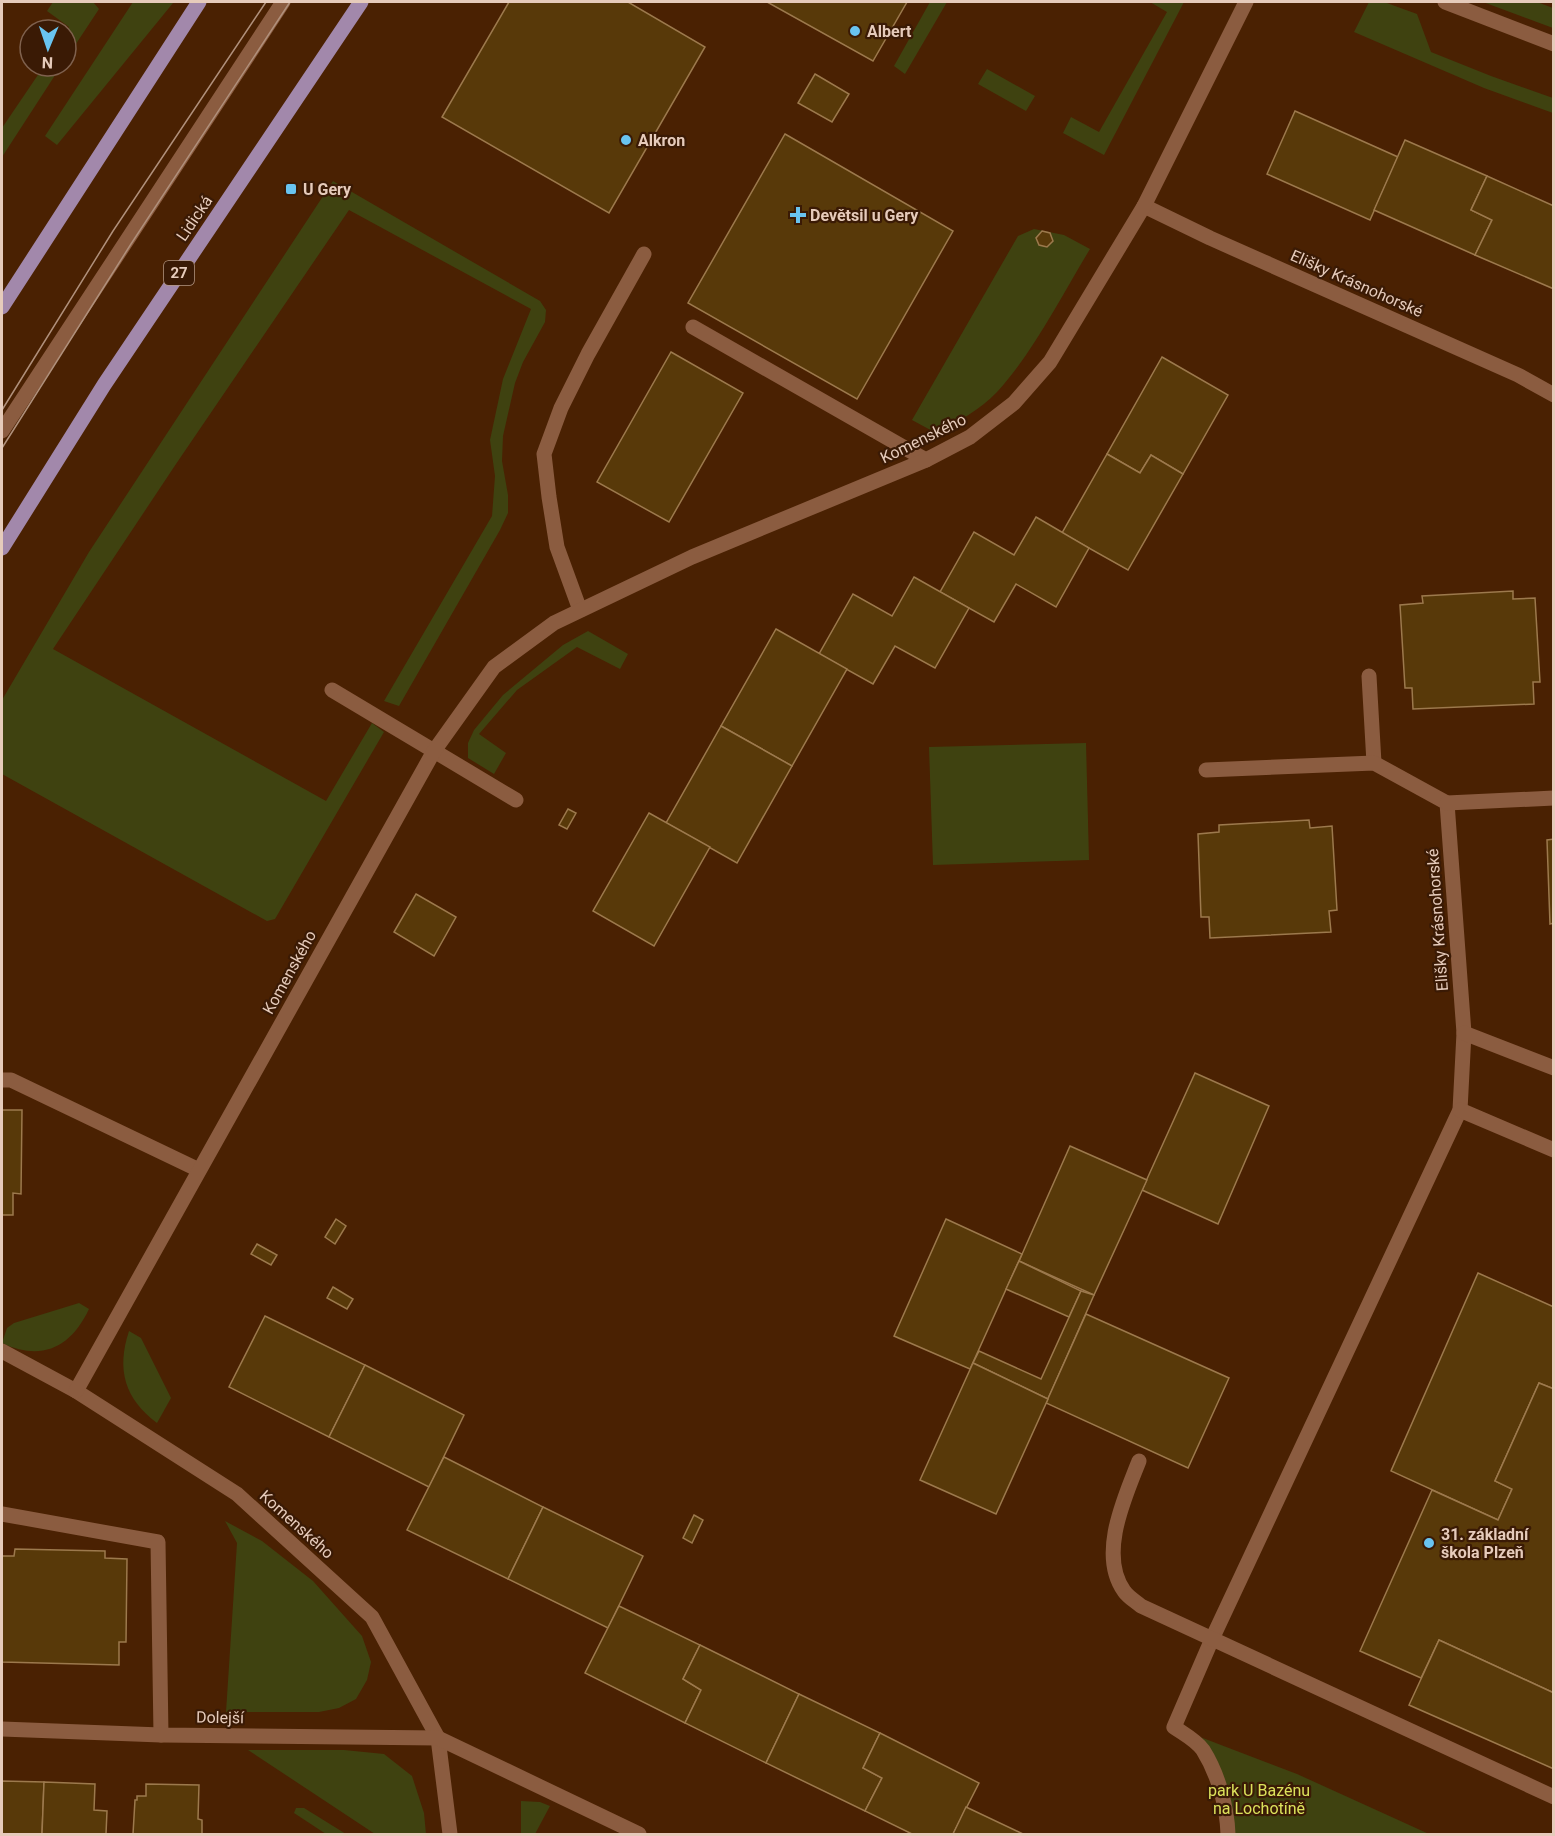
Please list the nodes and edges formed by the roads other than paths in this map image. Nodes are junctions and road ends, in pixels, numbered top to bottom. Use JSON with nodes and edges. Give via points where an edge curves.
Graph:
{"nodes":[{"id":1,"x":199,"y":2,"type":"edge"},
{"id":2,"x":283,"y":2,"type":"edge"},
{"id":3,"x":361,"y":2,"type":"edge"},
{"id":4,"x":1246,"y":2,"type":"edge"},
{"id":5,"x":1444,"y":2,"type":"edge"},
{"id":6,"x":1554,"y":44,"type":"edge"},
{"id":7,"x":1144,"y":206,"type":"junction"},
{"id":8,"x":644,"y":254,"type":"dead end"},
{"id":9,"x":2,"y":307,"type":"edge"},
{"id":10,"x":693,"y":327,"type":"dead end"},
{"id":11,"x":1554,"y":395,"type":"edge"},
{"id":12,"x":2,"y":430,"type":"edge"},
{"id":13,"x":926,"y":460,"type":"junction"},
{"id":14,"x":2,"y":548,"type":"edge"},
{"id":15,"x":580,"y":610,"type":"junction"},
{"id":16,"x":1369,"y":676,"type":"dead end"},
{"id":17,"x":332,"y":690,"type":"dead end"},
{"id":18,"x":434,"y":751,"type":"junction"},
{"id":19,"x":1374,"y":763,"type":"junction"},
{"id":20,"x":1206,"y":770,"type":"dead end"},
{"id":21,"x":1554,"y":798,"type":"edge"},
{"id":22,"x":516,"y":800,"type":"dead end"},
{"id":23,"x":1447,"y":803,"type":"junction"},
{"id":24,"x":1464,"y":1033,"type":"junction"},
{"id":25,"x":1554,"y":1068,"type":"edge"},
{"id":26,"x":2,"y":1080,"type":"edge"},
{"id":27,"x":1460,"y":1110,"type":"junction"},
{"id":28,"x":1554,"y":1150,"type":"edge"},
{"id":29,"x":200,"y":1170,"type":"junction"},
{"id":30,"x":2,"y":1351,"type":"edge"},
{"id":31,"x":76,"y":1391,"type":"junction"},
{"id":32,"x":1139,"y":1461,"type":"dead end"},
{"id":33,"x":2,"y":1514,"type":"edge"},
{"id":34,"x":1212,"y":1639,"type":"junction"},
{"id":35,"x":2,"y":1729,"type":"edge"},
{"id":36,"x":161,"y":1735,"type":"junction"},
{"id":37,"x":438,"y":1738,"type":"junction"},
{"id":38,"x":1554,"y":1797,"type":"edge"},
{"id":39,"x":450,"y":1834,"type":"edge"},
{"id":40,"x":639,"y":1834,"type":"edge"},
{"id":41,"x":1228,"y":1834,"type":"edge"}],
"edges":[{"from":1,"to":9,"type":"main road"},
{"from":2,"to":12,"type":"street"},
{"from":3,"to":14,"type":"main road","name":"Lidická","number":"27","via":[[104,385]]},
{"from":4,"to":7,"type":"street","name":"Komenského"},
{"from":5,"to":6,"type":"street"},
{"from":7,"to":11,"type":"street","name":"Elišky Krásnohorské","via":[[1518,375]]},
{"from":7,"to":13,"type":"street","name":"Komenského","via":[[1050,362],[1014,404],[970,437]]},
{"from":8,"to":15,"type":"street","via":[[561,408],[544,454],[558,547]]},
{"from":10,"to":13,"type":"street"},
{"from":13,"to":15,"type":"street","name":"Komenského","via":[[692,557]]},
{"from":15,"to":18,"type":"street","name":"Komenského","via":[[554,623],[494,667]]},
{"from":16,"to":19,"type":"street"},
{"from":17,"to":18,"type":"street"},
{"from":18,"to":22,"type":"street"},
{"from":18,"to":29,"type":"street","name":"Komenského"},
{"from":19,"to":20,"type":"street"},
{"from":19,"to":23,"type":"street"},
{"from":21,"to":23,"type":"street"},
{"from":23,"to":24,"type":"street","name":"Elišky Krásnohorské"},
{"from":24,"to":25,"type":"street"},
{"from":24,"to":27,"type":"street","name":"Elišky Krásnohorské"},
{"from":26,"to":29,"type":"street","via":[[11,1080]]},
{"from":27,"to":28,"type":"street"},
{"from":27,"to":34,"type":"street"},
{"from":29,"to":31,"type":"street","name":"Komenského"},
{"from":30,"to":31,"type":"street","name":"Komenského"},
{"from":31,"to":37,"type":"street","name":"Komenského","via":[[237,1494],[372,1617]]},
{"from":32,"to":34,"type":"street","via":[[1119,1515],[1114,1560],[1118,1580],[1125,1593],[1141,1606]]},
{"from":33,"to":36,"type":"street","via":[[158,1542]]},
{"from":34,"to":38,"type":"street"},
{"from":34,"to":41,"type":"street","via":[[1174,1727],[1202,1749],[1216,1777]]},
{"from":35,"to":36,"type":"street","name":"Dolejší"},
{"from":36,"to":37,"type":"street","name":"Dolejší"},
{"from":37,"to":39,"type":"street","name":"Komenského"},
{"from":37,"to":40,"type":"street"}]}
